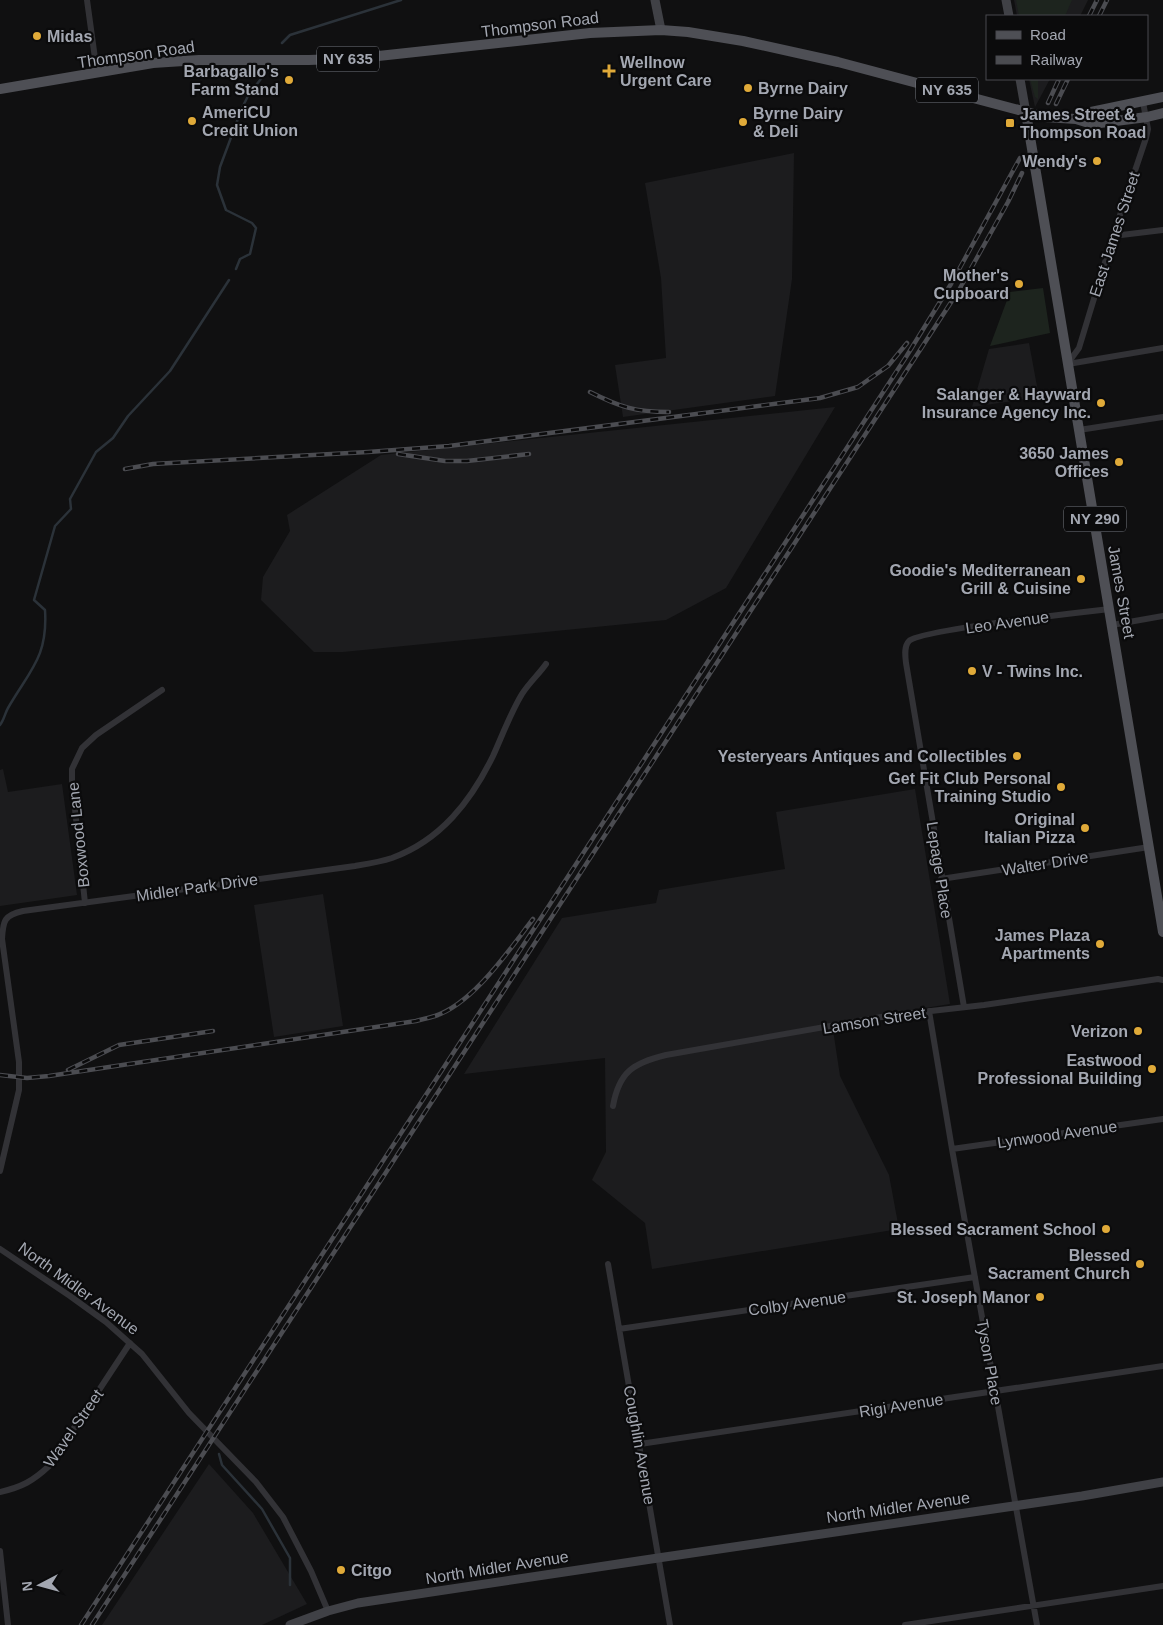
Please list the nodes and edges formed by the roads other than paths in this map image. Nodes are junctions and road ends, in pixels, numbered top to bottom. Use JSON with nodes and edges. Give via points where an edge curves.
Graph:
{"nodes":[{"id":1,"x":87,"y":0,"type":"edge"},
{"id":2,"x":655,"y":0,"type":"edge"},
{"id":3,"x":1006,"y":0,"type":"edge"},
{"id":4,"x":1009,"y":15,"type":"edge"},
{"id":5,"x":661,"y":30,"type":"junction"},
{"id":6,"x":97,"y":73,"type":"junction"},
{"id":7,"x":1020,"y":80,"type":"edge"},
{"id":8,"x":0,"y":90,"type":"edge"},
{"id":9,"x":1163,"y":97,"type":"edge"},
{"id":10,"x":1144,"y":102,"type":"junction"},
{"id":11,"x":1026,"y":113,"type":"junction"},
{"id":12,"x":1163,"y":113,"type":"edge"},
{"id":13,"x":1147,"y":117,"type":"junction"},
{"id":14,"x":1076,"y":119,"type":"junction"},
{"id":15,"x":1163,"y":230,"type":"edge"},
{"id":16,"x":1113,"y":236,"type":"junction"},
{"id":17,"x":1163,"y":348,"type":"edge"},
{"id":18,"x":1068,"y":364,"type":"junction"},
{"id":19,"x":1163,"y":417,"type":"edge"},
{"id":20,"x":1079,"y":430,"type":"junction"},
{"id":21,"x":1109,"y":609,"type":"junction"},
{"id":22,"x":1163,"y":616,"type":"edge"},
{"id":23,"x":1112,"y":624,"type":"junction"},
{"id":24,"x":907,"y":644,"type":"joint"},
{"id":25,"x":546,"y":664,"type":"dead end"},
{"id":26,"x":162,"y":690,"type":"dead end"},
{"id":27,"x":1149,"y":847,"type":"junction"},
{"id":28,"x":1158,"y":877,"type":"edge"},
{"id":29,"x":941,"y":879,"type":"junction"},
{"id":30,"x":85,"y":903,"type":"junction"},
{"id":31,"x":1163,"y":932,"type":"edge"},
{"id":32,"x":1163,"y":980,"type":"edge"},
{"id":33,"x":964,"y":1007,"type":"junction"},
{"id":34,"x":929,"y":1011,"type":"junction"},
{"id":35,"x":613,"y":1106,"type":"dead end"},
{"id":36,"x":1163,"y":1119,"type":"edge"},
{"id":37,"x":952,"y":1149,"type":"junction"},
{"id":38,"x":0,"y":1171,"type":"edge"},
{"id":39,"x":0,"y":1249,"type":"edge"},
{"id":40,"x":608,"y":1264,"type":"dead end"},
{"id":41,"x":975,"y":1277,"type":"junction"},
{"id":42,"x":619,"y":1329,"type":"junction"},
{"id":43,"x":130,"y":1343,"type":"junction"},
{"id":44,"x":1163,"y":1366,"type":"edge"},
{"id":45,"x":996,"y":1391,"type":"junction"},
{"id":46,"x":640,"y":1444,"type":"junction"},
{"id":47,"x":1163,"y":1482,"type":"edge"},
{"id":48,"x":0,"y":1492,"type":"edge"},
{"id":49,"x":1016,"y":1506,"type":"junction"},
{"id":50,"x":0,"y":1551,"type":"edge"},
{"id":51,"x":658,"y":1558,"type":"junction"},
{"id":52,"x":1163,"y":1586,"type":"edge"},
{"id":53,"x":1034,"y":1606,"type":"junction"},
{"id":54,"x":328,"y":1611,"type":"junction"},
{"id":55,"x":8,"y":1625,"type":"edge"},
{"id":56,"x":290,"y":1625,"type":"edge"},
{"id":57,"x":670,"y":1625,"type":"edge"},
{"id":58,"x":905,"y":1625,"type":"edge"},
{"id":59,"x":1037,"y":1625,"type":"edge"}],
"edges":[{"from":1,"to":6,"type":"street"},
{"from":2,"to":5,"type":"main road"},
{"from":3,"to":4,"type":"main road"},
{"from":5,"to":6,"type":"main road","name":"Thompson Road","number":"NY 635","via":[[590,33],[360,58],[153,63]]},
{"from":5,"to":11,"type":"main road","name":"Thompson Road","number":"NY 635","via":[[743,41],[838,62]]},
{"from":6,"to":8,"type":"main road","name":"Thompson Road","number":"NY 635"},
{"from":7,"to":11,"type":"main road","name":"James Street","number":"NY 290"},
{"from":9,"to":10,"type":"main road","name":"Thompson Road","number":"NY 635"},
{"from":10,"to":13,"type":"street","name":"East James Street"},
{"from":10,"to":14,"type":"main road","name":"Thompson Road","number":"NY 635","via":[[1091,112]]},
{"from":11,"to":14,"type":"main road","name":"Thompson Road","number":"NY 635"},
{"from":11,"to":18,"type":"main road","name":"James Street","number":"NY 290"},
{"from":12,"to":13,"type":"main road","name":"Thompson Road","number":"NY 635"},
{"from":13,"to":14,"type":"main road","name":"Thompson Road","number":"NY 635","via":[[1092,124]]},
{"from":13,"to":16,"type":"street","name":"East James Street","via":[[1148,129]]},
{"from":15,"to":16,"type":"street"},
{"from":16,"to":18,"type":"street","name":"East James Street","via":[[1079,348]]},
{"from":17,"to":18,"type":"street"},
{"from":18,"to":20,"type":"main road","name":"James Street","number":"NY 290"},
{"from":19,"to":20,"type":"street"},
{"from":20,"to":21,"type":"main road","name":"James Street","number":"NY 290"},
{"from":21,"to":23,"type":"main road","name":"James Street","number":"NY 290"},
{"from":21,"to":24,"type":"street","name":"Leo Avenue","via":[[951,630],[913,638]]},
{"from":22,"to":23,"type":"street"},
{"from":23,"to":27,"type":"main road","name":"James Street","number":"NY 290"},
{"from":24,"to":29,"type":"street","name":"Lepage Place","via":[[906,663]]},
{"from":25,"to":30,"type":"street","name":"Midler Park Drive","via":[[522,694],[467,802],[444,826],[409,850],[354,866]]},
{"from":26,"to":30,"type":"street","name":"Boxwood Lane","via":[[96,735],[82,748],[72,769]]},
{"from":27,"to":28,"type":"main road","name":"James Street","number":"NY 290"},
{"from":27,"to":29,"type":"street","name":"Walter Drive"},
{"from":28,"to":31,"type":"main road","name":"James Street","number":"NY 290"},
{"from":29,"to":33,"type":"street","name":"Lepage Place"},
{"from":30,"to":38,"type":"street","name":"Midler Park Drive","via":[[23,911],[7,917],[3,923],[2,938],[20,1078]]},
{"from":32,"to":33,"type":"street","name":"Lamson Street"},
{"from":33,"to":34,"type":"street","name":"Lamson Street"},
{"from":34,"to":35,"type":"street","name":"Lamson Street","via":[[649,1059],[623,1076]]},
{"from":34,"to":37,"type":"street","name":"Tyson Place"},
{"from":36,"to":37,"type":"street","name":"Lynwood Avenue"},
{"from":37,"to":41,"type":"street","name":"Tyson Place"},
{"from":39,"to":43,"type":"street","name":"North Midler Avenue","via":[[78,1301]]},
{"from":40,"to":42,"type":"street","name":"Coughlin Avenue"},
{"from":41,"to":42,"type":"street","name":"Colby Avenue"},
{"from":41,"to":45,"type":"street","name":"Tyson Place"},
{"from":42,"to":46,"type":"street","name":"Coughlin Avenue"},
{"from":43,"to":48,"type":"street","name":"Wavel Street","via":[[49,1466],[34,1480]]},
{"from":43,"to":54,"type":"street","name":"North Midler Avenue","via":[[189,1413],[256,1482],[278,1511]]},
{"from":44,"to":45,"type":"street","name":"Rigi Avenue"},
{"from":45,"to":46,"type":"street","name":"Rigi Avenue"},
{"from":45,"to":49,"type":"street","name":"Tyson Place"},
{"from":46,"to":51,"type":"street","name":"Coughlin Avenue"},
{"from":47,"to":49,"type":"main road","name":"North Midler Avenue"},
{"from":49,"to":51,"type":"main road","name":"North Midler Avenue"},
{"from":49,"to":53,"type":"street","name":"Tyson Place"},
{"from":50,"to":55,"type":"street"},
{"from":51,"to":54,"type":"main road","name":"North Midler Avenue","via":[[366,1602]]},
{"from":51,"to":57,"type":"street","name":"Coughlin Avenue"},
{"from":52,"to":53,"type":"street"},
{"from":53,"to":58,"type":"street"},
{"from":53,"to":59,"type":"street","name":"Tyson Place"},
{"from":54,"to":56,"type":"main road"}]}
